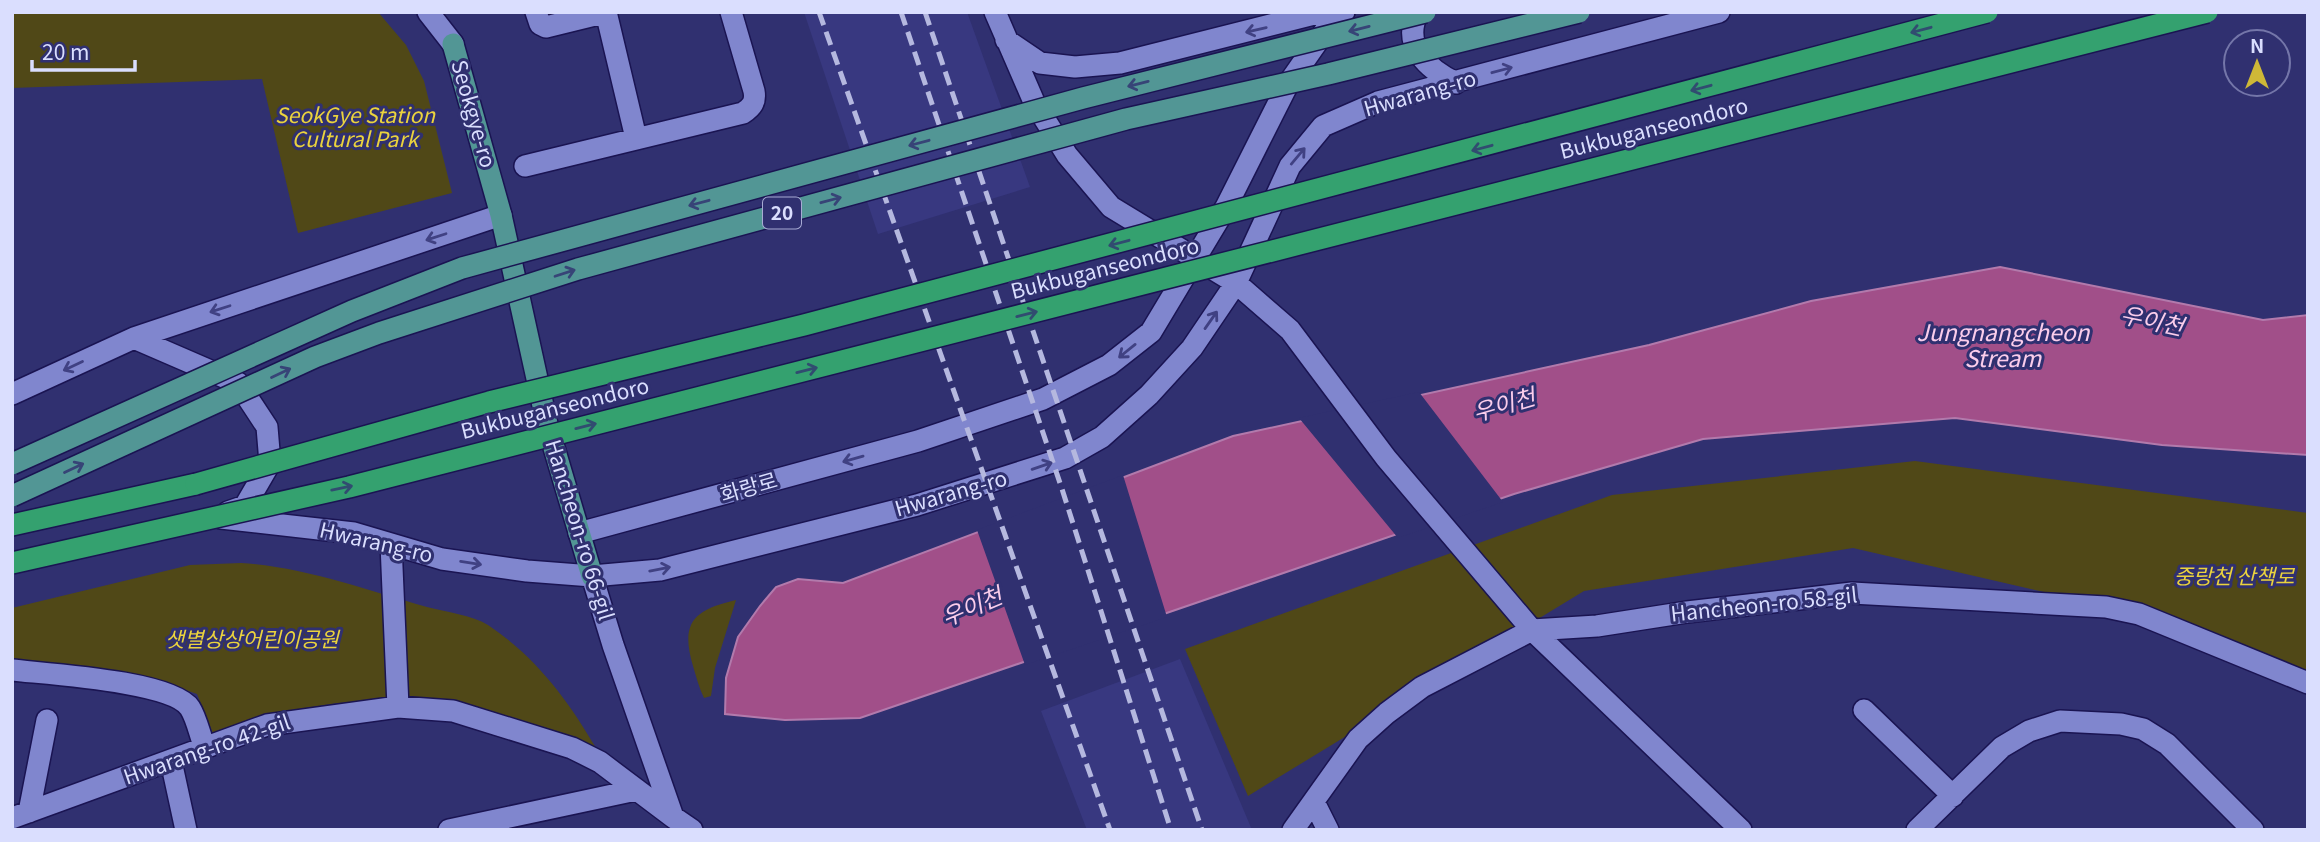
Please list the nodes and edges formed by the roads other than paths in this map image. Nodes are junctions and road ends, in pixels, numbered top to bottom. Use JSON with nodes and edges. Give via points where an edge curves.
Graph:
{"nodes":[{"id":1,"x":428,"y":12,"type":"edge"},
{"id":2,"x":445,"y":12,"type":"edge"},
{"id":3,"x":606,"y":12,"type":"edge"},
{"id":4,"x":731,"y":12,"type":"edge"},
{"id":5,"x":995,"y":12,"type":"edge"},
{"id":6,"x":1344,"y":12,"type":"edge"},
{"id":7,"x":1418,"y":12,"type":"edge"},
{"id":8,"x":1425,"y":12,"type":"edge"},
{"id":9,"x":1579,"y":12,"type":"edge"},
{"id":10,"x":1719,"y":12,"type":"edge"},
{"id":11,"x":1987,"y":12,"type":"edge"},
{"id":12,"x":2207,"y":12,"type":"edge"},
{"id":13,"x":1310,"y":14,"type":"edge"},
{"id":14,"x":539,"y":19,"type":"edge"},
{"id":15,"x":1004,"y":38,"type":"junction"},
{"id":16,"x":453,"y":44,"type":"junction"},
{"id":17,"x":1456,"y":83,"type":"junction"},
{"id":18,"x":635,"y":138,"type":"junction"},
{"id":19,"x":525,"y":166,"type":"dead end"},
{"id":20,"x":501,"y":215,"type":"junction"},
{"id":21,"x":1197,"y":258,"type":"junction"},
{"id":22,"x":1237,"y":284,"type":"junction"},
{"id":23,"x":134,"y":338,"type":"junction"},
{"id":24,"x":12,"y":394,"type":"edge"},
{"id":25,"x":12,"y":464,"type":"edge"},
{"id":26,"x":12,"y":496,"type":"edge"},
{"id":27,"x":212,"y":518,"type":"junction"},
{"id":28,"x":12,"y":525,"type":"edge"},
{"id":29,"x":579,"y":533,"type":"junction"},
{"id":30,"x":391,"y":544,"type":"junction"},
{"id":31,"x":12,"y":563,"type":"edge"},
{"id":32,"x":12,"y":570,"type":"edge"},
{"id":33,"x":592,"y":576,"type":"junction"},
{"id":34,"x":1532,"y":630,"type":"junction"},
{"id":35,"x":12,"y":670,"type":"edge"},
{"id":36,"x":2308,"y":682,"type":"edge"},
{"id":37,"x":397,"y":707,"type":"junction"},
{"id":38,"x":1864,"y":710,"type":"dead end"},
{"id":39,"x":47,"y":720,"type":"dead end"},
{"id":40,"x":205,"y":748,"type":"junction"},
{"id":41,"x":171,"y":761,"type":"junction"},
{"id":42,"x":635,"y":790,"type":"junction"},
{"id":43,"x":1953,"y":796,"type":"junction"},
{"id":44,"x":1314,"y":802,"type":"junction"},
{"id":45,"x":20,"y":815,"type":"edge"},
{"id":46,"x":669,"y":826,"type":"edge"},
{"id":47,"x":186,"y":830,"type":"edge"},
{"id":48,"x":449,"y":830,"type":"edge"},
{"id":49,"x":692,"y":830,"type":"edge"},
{"id":50,"x":1293,"y":830,"type":"edge"},
{"id":51,"x":1328,"y":830,"type":"edge"},
{"id":52,"x":1741,"y":830,"type":"edge"},
{"id":53,"x":1917,"y":830,"type":"edge"},
{"id":54,"x":2253,"y":830,"type":"edge"}],
"edges":[{"from":1,"to":16,"type":"street"},
{"from":2,"to":16,"type":"street","name":"Seokgye-ro"},
{"from":3,"to":14,"type":"street"},
{"from":3,"to":18,"type":"street"},
{"from":4,"to":18,"type":"street","via":[[754,103],[743,113]]},
{"from":5,"to":15,"type":"street"},
{"from":6,"to":21,"type":"street","via":[[1327,28],[1288,84]]},
{"from":7,"to":17,"type":"street","via":[[1413,40],[1419,56]]},
{"from":8,"to":25,"type":"main road","number":"20","one_way":true,"bridge":true,"via":[[1083,98],[462,268],[352,310]]},
{"from":26,"to":9,"type":"main road","name":"Hwarang-ro","number":"20","one_way":true,"bridge":true,"via":[[315,357],[578,269],[1126,119]]},
{"from":17,"to":10,"type":"street","name":"Hwarang-ro","one_way":true},
{"from":11,"to":28,"type":"highway","name":"Bukbuganseondoro","one_way":true,"bridge":true,"via":[[804,326],[489,402],[196,484]]},
{"from":31,"to":12,"type":"highway","name":"Bukbuganseondoro","one_way":true,"bridge":true,"via":[[349,487]]},
{"from":13,"to":15,"type":"street","one_way":true,"via":[[1120,62],[1075,67],[1040,63]]},
{"from":15,"to":21,"type":"street","via":[[1034,102],[1067,155],[1111,207]]},
{"from":16,"to":20,"type":"main road","name":"Seokgye-ro"},
{"from":22,"to":17,"type":"street","name":"Hwarang-ro","one_way":true,"via":[[1290,166],[1323,126],[1378,102]]},
{"from":18,"to":19,"type":"street"},
{"from":20,"to":23,"type":"street","one_way":true},
{"from":20,"to":29,"type":"main road","name":"Hancheon-ro 66-gil","via":[[547,424]]},
{"from":21,"to":22,"type":"street"},
{"from":21,"to":29,"type":"street","name":"화랑로","one_way":true,"via":[[1151,332],[1109,365],[1043,398],[918,440]]},
{"from":33,"to":22,"type":"street","name":"Hwarang-ro","one_way":true,"via":[[674,567],[917,505],[1065,458],[1102,437],[1149,394],[1192,348]]},
{"from":22,"to":34,"type":"street","via":[[1290,330],[1386,458]]},
{"from":23,"to":24,"type":"street","one_way":true},
{"from":23,"to":27,"type":"street","via":[[238,383],[267,427],[270,463],[245,506]]},
{"from":27,"to":30,"type":"street","name":"Hwarang-ro","via":[[354,533]]},
{"from":27,"to":32,"type":"street","name":"Hwarang-ro"},
{"from":29,"to":33,"type":"main road","name":"Hancheon-ro 66-gil"},
{"from":30,"to":33,"type":"street","name":"Hwarang-ro","one_way":true,"via":[[465,562]]},
{"from":30,"to":37,"type":"street"},
{"from":33,"to":46,"type":"street","name":"Hancheon-ro 66-gil"},
{"from":34,"to":36,"type":"street","name":"Hancheon-ro 58-gil","via":[[1609,625],[1852,593],[2106,607],[2139,614]]},
{"from":34,"to":44,"type":"street","name":"Hancheon-ro 58-gil","via":[[1432,681],[1387,713],[1358,739]]},
{"from":34,"to":52,"type":"street"},
{"from":35,"to":40,"type":"street","via":[[172,694],[190,708]]},
{"from":37,"to":40,"type":"street","name":"Hwarang-ro 42-gil","via":[[278,722]]},
{"from":37,"to":42,"type":"street","name":"Hwarang-ro 42-gil","via":[[474,716],[572,748],[600,762]]},
{"from":38,"to":43,"type":"street"},
{"from":39,"to":45,"type":"street"},
{"from":40,"to":41,"type":"street","name":"Hwarang-ro 42-gil"},
{"from":41,"to":45,"type":"street","name":"Hwarang-ro 42-gil"},
{"from":41,"to":47,"type":"street"},
{"from":42,"to":46,"type":"street","name":"Hwarang-ro 42-gil"},
{"from":42,"to":48,"type":"street"},
{"from":43,"to":53,"type":"street"},
{"from":43,"to":54,"type":"street","via":[[2002,747],[2029,731],[2060,721],[2089,721],[2143,729],[2166,744]]},
{"from":44,"to":50,"type":"street","name":"Hancheon-ro 58-gil"},
{"from":44,"to":51,"type":"street"},
{"from":46,"to":49,"type":"street"}]}
